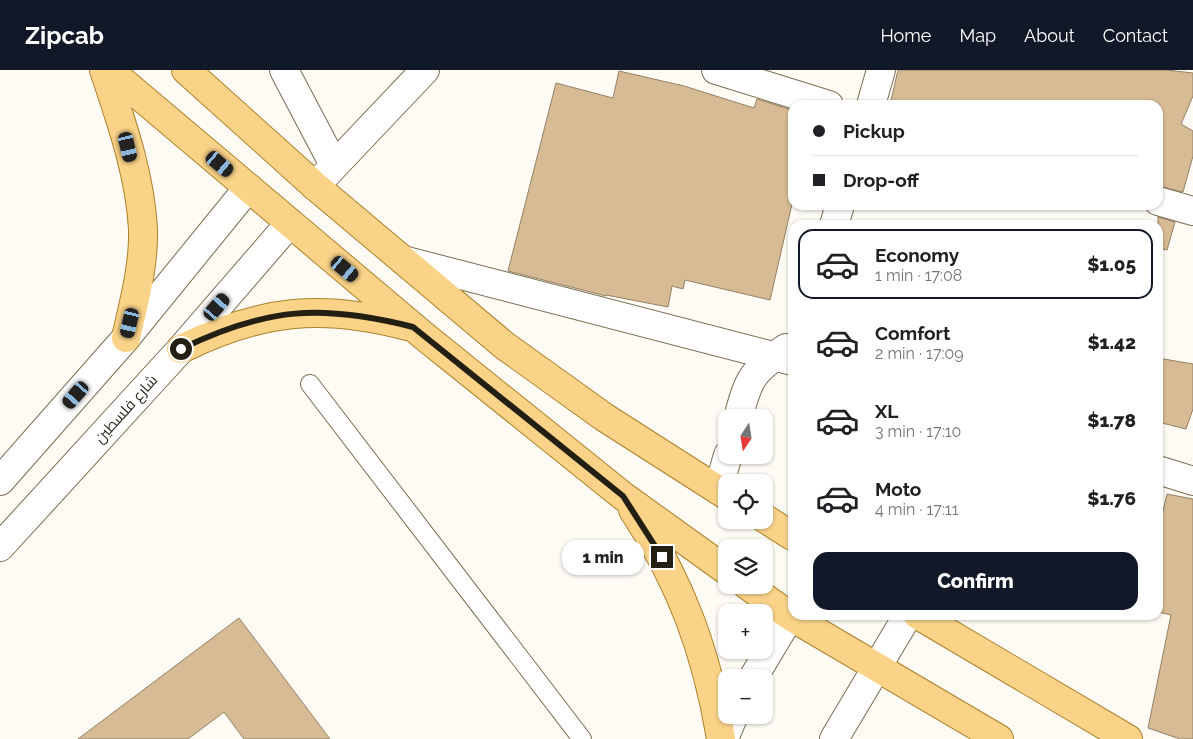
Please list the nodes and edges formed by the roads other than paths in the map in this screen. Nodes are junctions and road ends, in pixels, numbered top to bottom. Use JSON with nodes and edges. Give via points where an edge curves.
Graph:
{"nodes":[{"id":1,"x":104,"y":70,"type":"edge"},
{"id":2,"x":109,"y":70,"type":"edge"},
{"id":3,"x":186,"y":70,"type":"edge"},
{"id":4,"x":284,"y":70,"type":"edge"},
{"id":5,"x":425,"y":70,"type":"edge"},
{"id":6,"x":716,"y":70,"type":"edge"},
{"id":7,"x":881,"y":70,"type":"edge"},
{"id":8,"x":813,"y":100,"type":"edge"},
{"id":9,"x":872,"y":100,"type":"edge"},
{"id":10,"x":334,"y":165,"type":"junction"},
{"id":11,"x":314,"y":186,"type":"junction"},
{"id":12,"x":248,"y":188,"type":"junction"},
{"id":13,"x":1163,"y":202,"type":"edge"},
{"id":14,"x":1193,"y":211,"type":"edge"},
{"id":15,"x":290,"y":223,"type":"junction"},
{"id":16,"x":403,"y":260,"type":"junction"},
{"id":17,"x":413,"y":327,"type":"junction"},
{"id":18,"x":126,"y":338,"type":"junction"},
{"id":19,"x":181,"y":349,"type":"junction"},
{"id":20,"x":787,"y":353,"type":"edge"},
{"id":21,"x":310,"y":384,"type":"dead end"},
{"id":22,"x":740,"y":409,"type":"edge"},
{"id":23,"x":1163,"y":472,"type":"edge"},
{"id":24,"x":0,"y":481,"type":"edge"},
{"id":25,"x":1193,"y":481,"type":"edge"},
{"id":26,"x":718,"y":489,"type":"edge"},
{"id":27,"x":623,"y":496,"type":"junction"},
{"id":28,"x":773,"y":524,"type":"edge"},
{"id":29,"x":788,"y":533,"type":"edge"},
{"id":30,"x":0,"y":547,"type":"edge"},
{"id":31,"x":718,"y":564,"type":"edge"},
{"id":32,"x":761,"y":594,"type":"edge"},
{"id":33,"x":788,"y":612,"type":"edge"},
{"id":34,"x":788,"y":619,"type":"edge"},
{"id":35,"x":800,"y":620,"type":"edge"},
{"id":36,"x":905,"y":620,"type":"edge"},
{"id":37,"x":926,"y":620,"type":"edge"},
{"id":38,"x":875,"y":668,"type":"junction"},
{"id":39,"x":757,"y":669,"type":"edge"},
{"id":40,"x":730,"y":724,"type":"edge"},
{"id":41,"x":582,"y":739,"type":"edge"},
{"id":42,"x":722,"y":739,"type":"edge"},
{"id":43,"x":834,"y":739,"type":"edge"},
{"id":44,"x":999,"y":739,"type":"edge"},
{"id":45,"x":1128,"y":739,"type":"edge"}],
"edges":[{"from":1,"to":18,"type":"main road","via":[[125,130],[143,229],[140,279]]},
{"from":2,"to":12,"type":"main road"},
{"from":3,"to":11,"type":"main road"},
{"from":4,"to":10,"type":"street"},
{"from":5,"to":10,"type":"street"},
{"from":6,"to":8,"type":"street"},
{"from":7,"to":9,"type":"street"},
{"from":10,"to":11,"type":"street"},
{"from":11,"to":16,"type":"main road"},
{"from":12,"to":15,"type":"main road"},
{"from":12,"to":18,"type":"street"},
{"from":13,"to":14,"type":"street"},
{"from":15,"to":17,"type":"main road"},
{"from":15,"to":19,"type":"street","name":"شارع فلسطين"},
{"from":16,"to":20,"type":"street"},
{"from":16,"to":26,"type":"main road","via":[[519,356],[604,417]]},
{"from":17,"to":19,"type":"main road","via":[[375,317],[335,312],[295,313],[256,319],[217,331]]},
{"from":17,"to":27,"type":"main road"},
{"from":18,"to":24,"type":"street"},
{"from":19,"to":30,"type":"street","name":"شارع فلسطين"},
{"from":20,"to":22,"type":"street","via":[[754,373],[747,384]]},
{"from":21,"to":41,"type":"lane"},
{"from":23,"to":25,"type":"street"},
{"from":27,"to":31,"type":"main road"},
{"from":27,"to":42,"type":"main road","via":[[654,541],[679,589],[706,666]]},
{"from":28,"to":29,"type":"main road"},
{"from":32,"to":33,"type":"main road"},
{"from":34,"to":39,"type":"street"},
{"from":35,"to":38,"type":"main road"},
{"from":36,"to":38,"type":"street"},
{"from":37,"to":45,"type":"main road"},
{"from":38,"to":43,"type":"street"},
{"from":38,"to":44,"type":"main road"},
{"from":40,"to":42,"type":"street"}]}
